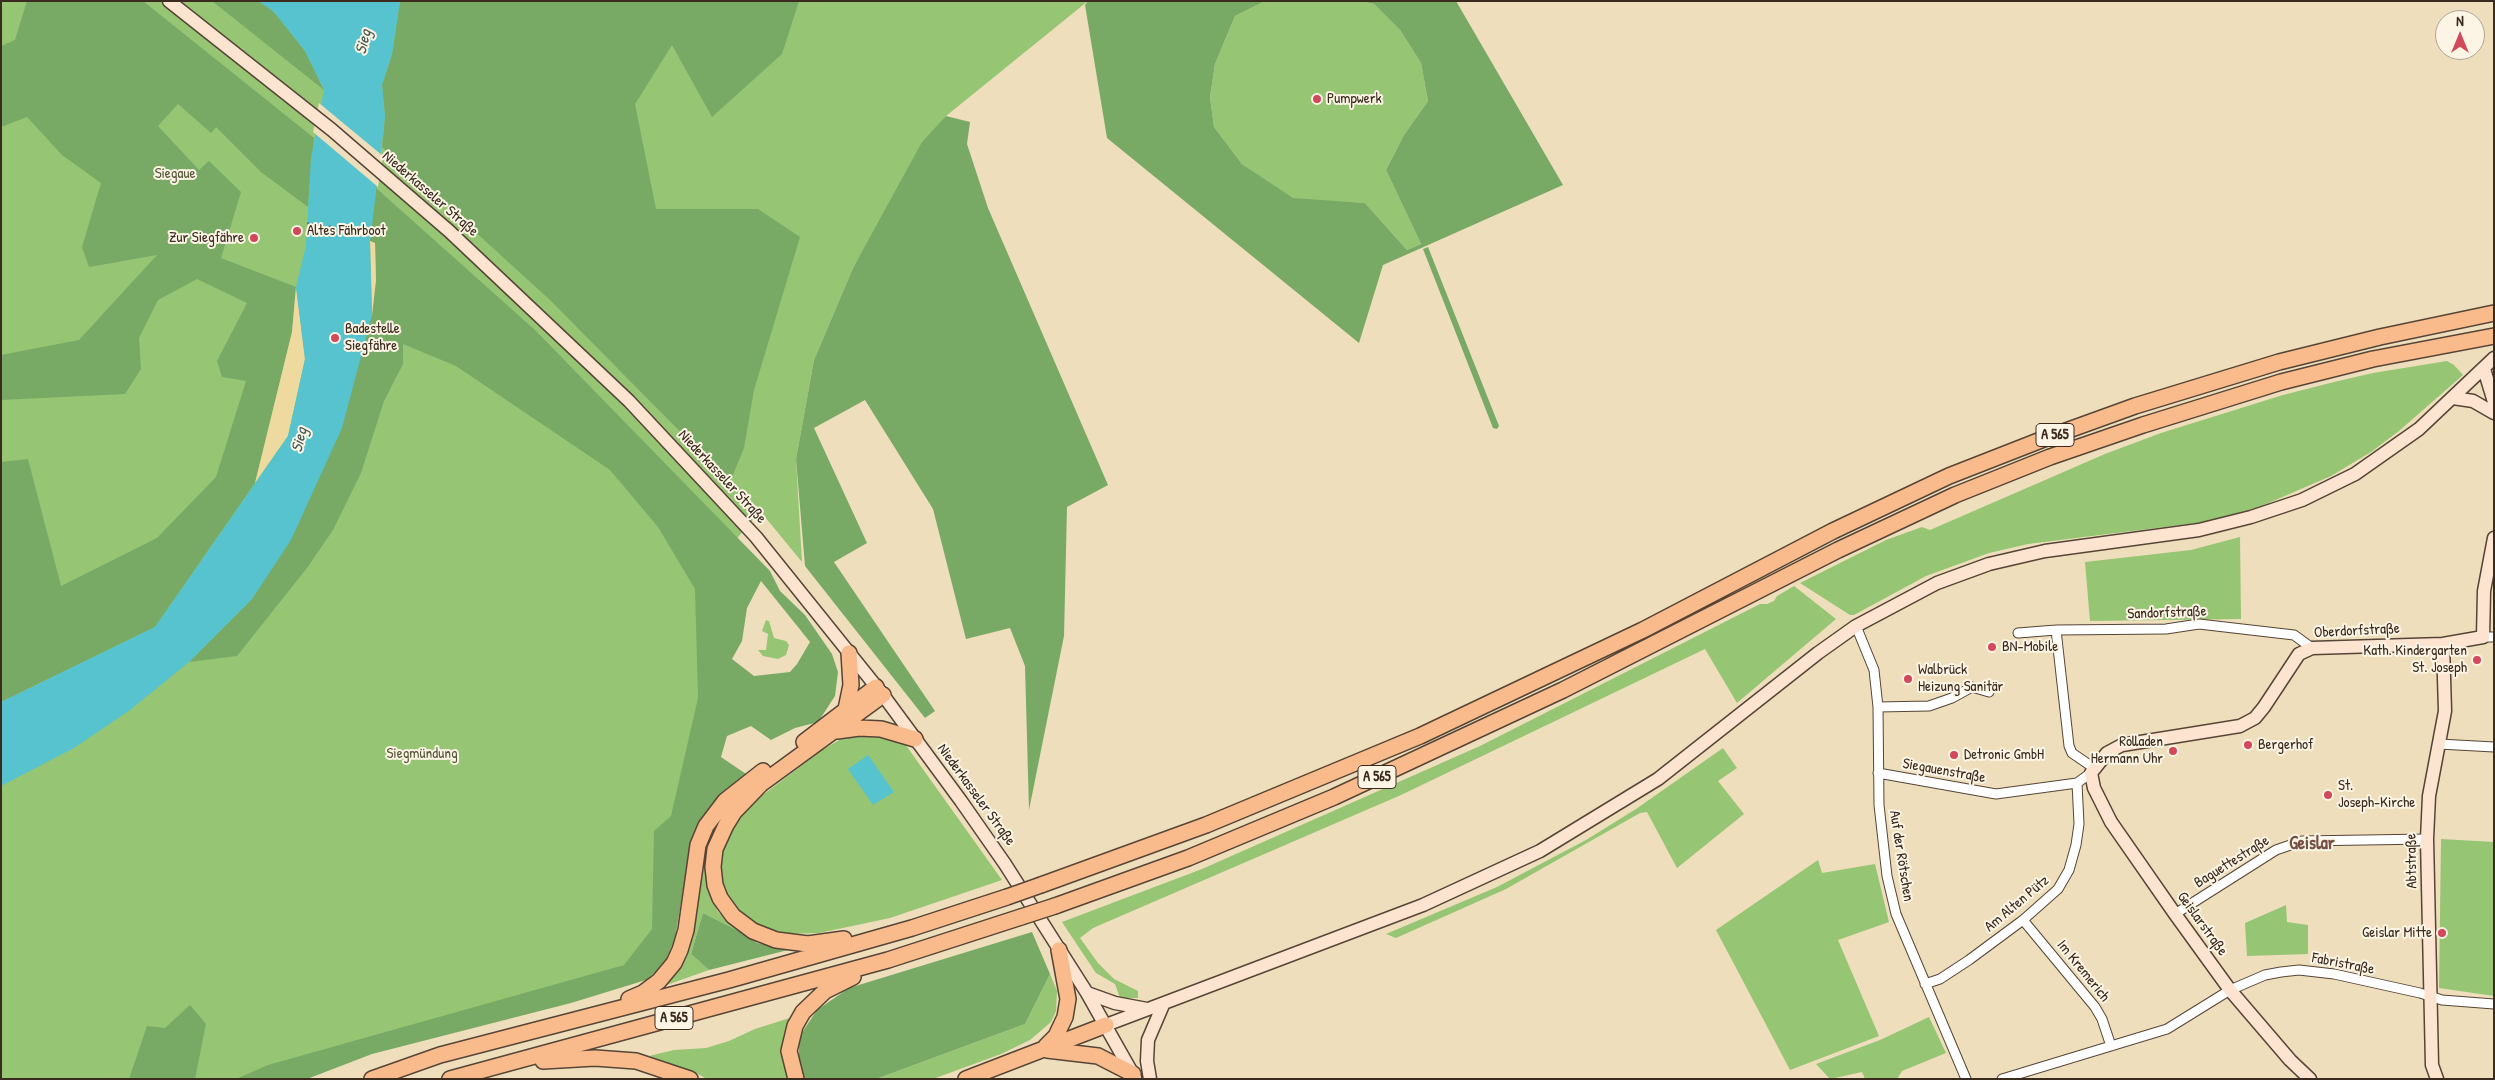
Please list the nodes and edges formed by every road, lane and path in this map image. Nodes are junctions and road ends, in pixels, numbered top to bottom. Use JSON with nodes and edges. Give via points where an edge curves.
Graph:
{"nodes":[{"id":1,"x":168,"y":1,"type":"edge"},
{"id":2,"x":2494,"y":313,"type":"edge"},
{"id":3,"x":2494,"y":336,"type":"edge"},
{"id":4,"x":2494,"y":358,"type":"edge"},
{"id":5,"x":2484,"y":369,"type":"junction"},
{"id":6,"x":2453,"y":398,"type":"junction"},
{"id":7,"x":2494,"y":402,"type":"edge"},
{"id":8,"x":2494,"y":413,"type":"edge"},
{"id":9,"x":2494,"y":538,"type":"edge"},
{"id":10,"x":1856,"y":626,"type":"junction"},
{"id":11,"x":2056,"y":630,"type":"junction"},
{"id":12,"x":2018,"y":633,"type":"dead end"},
{"id":13,"x":2488,"y":637,"type":"edge"},
{"id":14,"x":2443,"y":644,"type":"junction"},
{"id":15,"x":2312,"y":648,"type":"junction"},
{"id":16,"x":849,"y":653,"type":"junction"},
{"id":17,"x":880,"y":691,"type":"junction"},
{"id":18,"x":1989,"y":692,"type":"dead end"},
{"id":19,"x":1878,"y":707,"type":"junction"},
{"id":20,"x":846,"y":709,"type":"junction"},
{"id":21,"x":836,"y":731,"type":"junction"},
{"id":22,"x":915,"y":739,"type":"junction"},
{"id":23,"x":2440,"y":744,"type":"junction"},
{"id":24,"x":2494,"y":747,"type":"edge"},
{"id":25,"x":2092,"y":770,"type":"junction"},
{"id":26,"x":1878,"y":773,"type":"junction"},
{"id":27,"x":2077,"y":783,"type":"junction"},
{"id":28,"x":2427,"y":839,"type":"junction"},
{"id":29,"x":2175,"y":914,"type":"junction"},
{"id":30,"x":2023,"y":920,"type":"junction"},
{"id":31,"x":912,"y":928,"type":"junction"},
{"id":32,"x":1060,"y":950,"type":"junction"},
{"id":33,"x":888,"y":960,"type":"junction"},
{"id":34,"x":1925,"y":984,"type":"junction"},
{"id":35,"x":2230,"y":990,"type":"junction"},
{"id":36,"x":1087,"y":993,"type":"junction"},
{"id":37,"x":2431,"y":997,"type":"junction"},
{"id":38,"x":2494,"y":1004,"type":"edge"},
{"id":39,"x":1163,"y":1005,"type":"junction"},
{"id":40,"x":1149,"y":1009,"type":"junction"},
{"id":41,"x":579,"y":1019,"type":"junction"},
{"id":42,"x":1106,"y":1025,"type":"junction"},
{"id":43,"x":2111,"y":1046,"type":"junction"},
{"id":44,"x":1043,"y":1049,"type":"junction"},
{"id":45,"x":1134,"y":1076,"type":"edge"},
{"id":46,"x":455,"y":1077,"type":"edge"},
{"id":47,"x":372,"y":1079,"type":"edge"},
{"id":48,"x":690,"y":1079,"type":"edge"},
{"id":49,"x":796,"y":1079,"type":"edge"},
{"id":50,"x":966,"y":1079,"type":"edge"},
{"id":51,"x":1150,"y":1079,"type":"edge"},
{"id":52,"x":1966,"y":1079,"type":"edge"},
{"id":53,"x":2002,"y":1079,"type":"edge"},
{"id":54,"x":2310,"y":1079,"type":"edge"},
{"id":55,"x":2437,"y":1079,"type":"edge"}],
"edges":[{"from":1,"to":16,"type":"main road","name":"Niederkasseler Straße","via":[[332,130],[450,231],[629,402],[756,537]]},
{"from":2,"to":31,"type":"highway","number":"A 565","bridge":true,"via":[[2279,362],[2135,406],[2041,440],[1950,476],[1833,531],[1643,630],[1420,736],[1206,824]]},
{"from":3,"to":33,"type":"highway","number":"A 565","bridge":true,"via":[[2373,359],[2281,382],[2050,457],[1955,495],[1838,550],[1563,690],[1334,797],[1188,858],[1055,906]]},
{"from":4,"to":5,"type":"main road"},
{"from":5,"to":6,"type":"main road"},
{"from":5,"to":7,"type":"main road"},
{"from":6,"to":8,"type":"main road","via":[[2473,401]]},
{"from":6,"to":10,"type":"main road","via":[[2419,430],[2355,474],[2302,500],[2199,530],[2045,551],[1989,564],[1937,583]]},
{"from":9,"to":13,"type":"main road","via":[[2484,591]]},
{"from":10,"to":19,"type":"street","name":"Auf der Rötschen","via":[[1874,670]]},
{"from":10,"to":39,"type":"main road","via":[[1658,779],[1540,850],[1423,905]]},
{"from":11,"to":12,"type":"street","name":"Sandorfstraße"},
{"from":11,"to":15,"type":"street","name":"Sandorfstraße","via":[[2166,629],[2199,624],[2294,635]]},
{"from":11,"to":25,"type":"street","via":[[2069,746],[2072,753]]},
{"from":13,"to":14,"type":"main road","name":"Oberdorfstraße"},
{"from":14,"to":15,"type":"main road","name":"Oberdorfstraße"},
{"from":14,"to":23,"type":"main road","name":"Abtstraße","via":[[2445,687]]},
{"from":15,"to":25,"type":"main road","name":"Oberdorfstraße","via":[[2299,654],[2255,718],[2240,726],[2122,744],[2107,753]]},
{"from":16,"to":17,"type":"main road","name":"Niederkasseler Straße"},
{"from":16,"to":20,"type":"highway","via":[[851,685]]},
{"from":17,"to":20,"type":"highway"},
{"from":17,"to":21,"type":"highway"},
{"from":17,"to":22,"type":"main road","name":"Niederkasseler Straße"},
{"from":18,"to":19,"type":"street","via":[[1972,687],[1929,706]]},
{"from":19,"to":26,"type":"street","name":"Auf der Rötschen"},
{"from":20,"to":41,"type":"highway","via":[[725,801],[706,826],[698,845],[684,940],[674,963],[643,993]]},
{"from":21,"to":22,"type":"highway","via":[[881,729]]},
{"from":21,"to":31,"type":"highway","via":[[761,784],[734,812],[715,848],[714,885],[732,916],[753,931],[776,940],[808,944]]},
{"from":22,"to":32,"type":"main road","name":"Niederkasseler Straße","via":[[1005,864]]},
{"from":23,"to":24,"type":"street"},
{"from":23,"to":28,"type":"main road","name":"Abtstraße","via":[[2429,796]]},
{"from":25,"to":27,"type":"street"},
{"from":25,"to":29,"type":"main road","name":"Geislarstraße","via":[[2094,788],[2111,822]]},
{"from":26,"to":27,"type":"street","name":"Siegauenstraße","via":[[1996,794]]},
{"from":26,"to":34,"type":"street","name":"Auf der Rötschen","via":[[1887,876],[1896,914]]},
{"from":27,"to":30,"type":"street","name":"Am Alten Pütz","via":[[2079,824],[2069,870],[2058,889]]},
{"from":28,"to":29,"type":"street","name":"Baguettestraße","via":[[2302,841],[2276,850]]},
{"from":28,"to":37,"type":"main road","name":"Abtstraße"},
{"from":29,"to":35,"type":"main road","name":"Geislarstraße"},
{"from":30,"to":34,"type":"street","name":"Am Alten Pütz","via":[[1940,979]]},
{"from":30,"to":43,"type":"street","name":"Im Kremerich","via":[[2095,1007]]},
{"from":31,"to":41,"type":"highway","number":"A 565"},
{"from":32,"to":36,"type":"main road","name":"Niederkasseler Straße"},
{"from":32,"to":44,"type":"highway","via":[[1068,999],[1065,1017],[1056,1036]]},
{"from":33,"to":46,"type":"highway","number":"A 565"},
{"from":33,"to":49,"type":"highway","via":[[824,991],[803,1012],[795,1026],[789,1051]]},
{"from":34,"to":52,"type":"street","name":"Auf der Rötschen"},
{"from":35,"to":37,"type":"street","name":"Fabristraße","via":[[2265,975],[2300,970],[2334,974]]},
{"from":35,"to":43,"type":"street","name":"Fabristraße","via":[[2166,1029]]},
{"from":35,"to":54,"type":"main road","name":"Geislarstraße"},
{"from":36,"to":40,"type":"main road","via":[[1115,1003]]},
{"from":36,"to":42,"type":"main road","name":"Niederkasseler Straße"},
{"from":37,"to":38,"type":"street","name":"Fabristraße"},
{"from":37,"to":55,"type":"main road","name":"Abtstraße","via":[[2432,1065]]},
{"from":39,"to":40,"type":"main road"},
{"from":39,"to":51,"type":"main road","via":[[1148,1040]]},
{"from":40,"to":42,"type":"main road"},
{"from":41,"to":47,"type":"highway","number":"A 565","via":[[440,1055]]},
{"from":42,"to":44,"type":"highway"},
{"from":42,"to":45,"type":"main road","name":"Niederkasseler Straße"},
{"from":43,"to":53,"type":"street","name":"Fabristraße"},
{"from":44,"to":45,"type":"highway","via":[[1098,1056]]},
{"from":44,"to":50,"type":"highway"},
{"from":46,"to":48,"type":"highway","via":[[541,1061],[595,1058],[636,1061]]}]}
